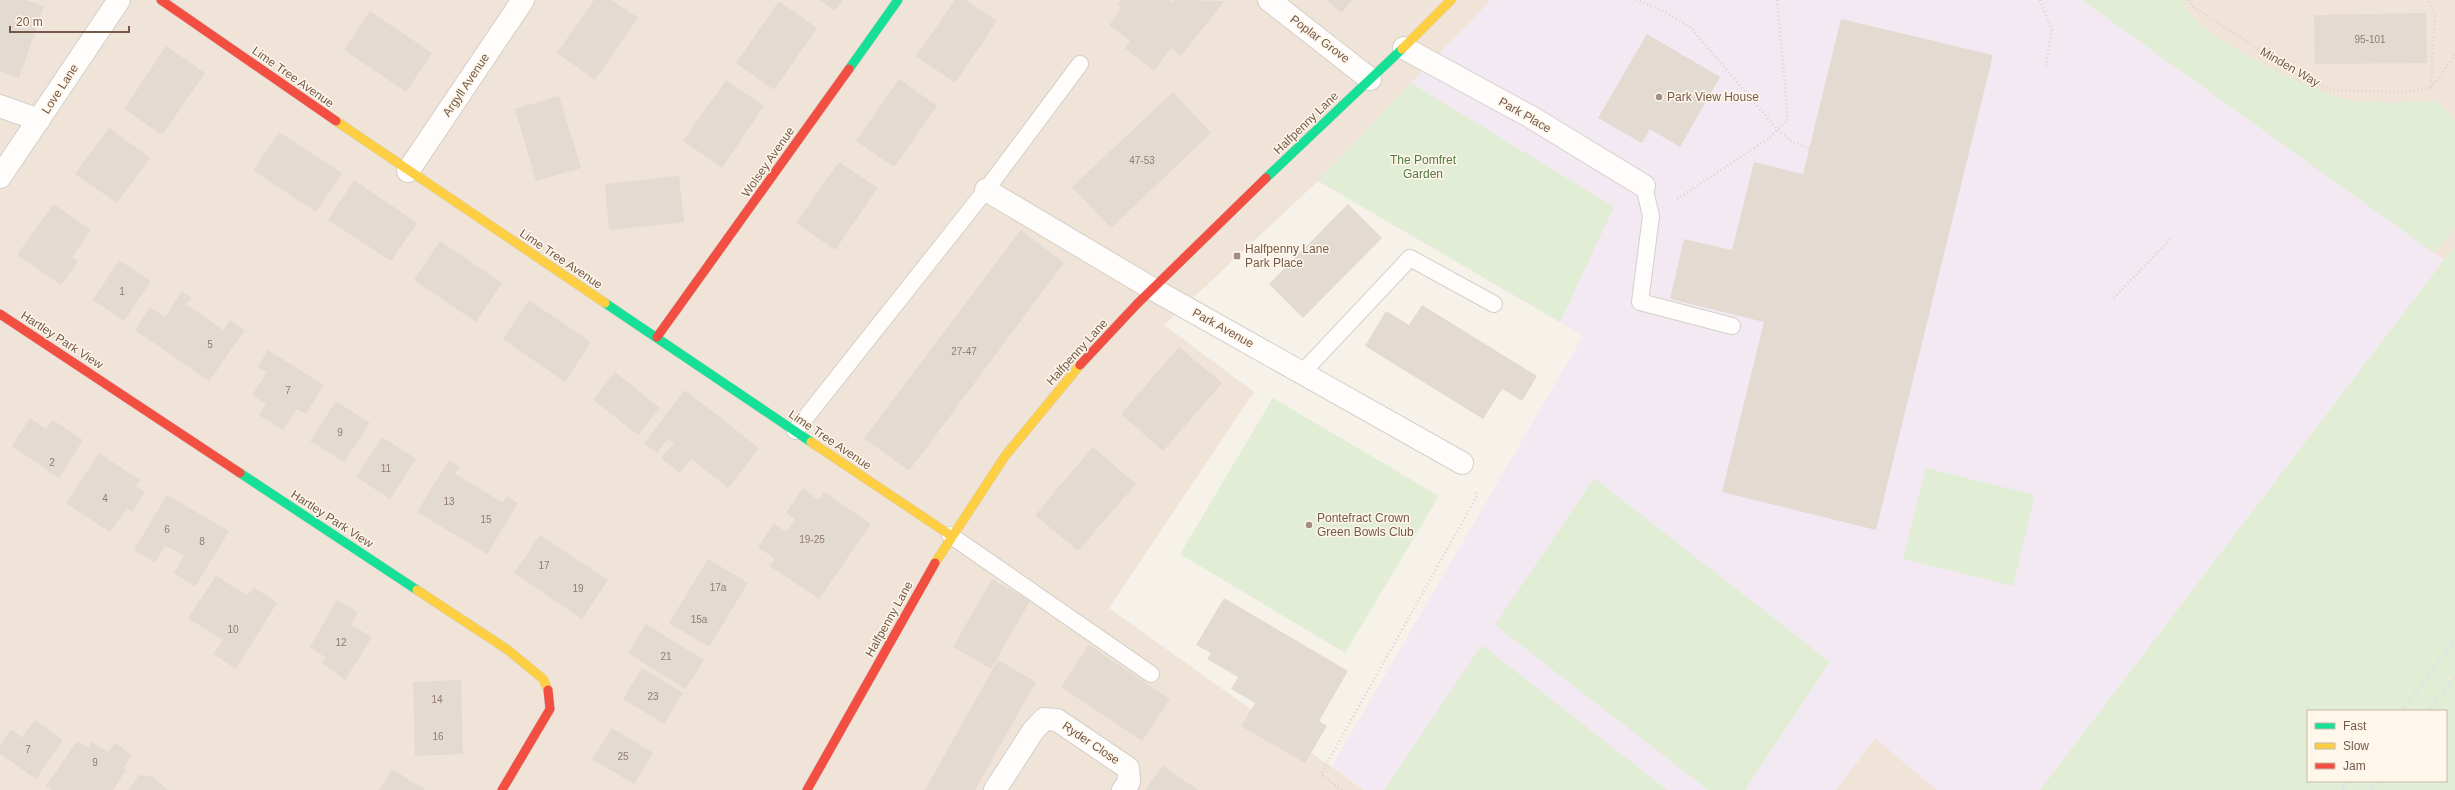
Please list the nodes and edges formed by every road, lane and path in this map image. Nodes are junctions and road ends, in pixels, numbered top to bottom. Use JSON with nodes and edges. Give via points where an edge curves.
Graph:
{"nodes":[{"id":1,"x":119,"y":0,"type":"edge"},
{"id":2,"x":161,"y":0,"type":"edge"},
{"id":3,"x":523,"y":0,"type":"edge"},
{"id":4,"x":898,"y":0,"type":"edge"},
{"id":5,"x":1269,"y":0,"type":"edge"},
{"id":6,"x":1451,"y":0,"type":"edge"},
{"id":7,"x":1636,"y":0,"type":"edge"},
{"id":8,"x":1777,"y":0,"type":"edge"},
{"id":9,"x":2040,"y":0,"type":"edge"},
{"id":10,"x":2189,"y":0,"type":"edge"},
{"id":11,"x":2428,"y":0,"type":"edge"},
{"id":12,"x":1404,"y":48,"type":"junction"},
{"id":13,"x":2455,"y":55,"type":"edge"},
{"id":14,"x":1080,"y":64,"type":"dead end"},
{"id":15,"x":2045,"y":69,"type":"dead end"},
{"id":16,"x":1370,"y":79,"type":"junction"},
{"id":17,"x":2430,"y":88,"type":"junction"},
{"id":18,"x":0,"y":106,"type":"edge"},
{"id":19,"x":40,"y":120,"type":"junction"},
{"id":20,"x":1778,"y":130,"type":"junction"},
{"id":21,"x":1809,"y":149,"type":"dead end"},
{"id":22,"x":408,"y":171,"type":"junction"},
{"id":23,"x":0,"y":177,"type":"edge"},
{"id":24,"x":1644,"y":186,"type":"joint"},
{"id":25,"x":986,"y":190,"type":"junction"},
{"id":26,"x":1651,"y":216,"type":"junction"},
{"id":27,"x":2172,"y":237,"type":"dead end"},
{"id":28,"x":1151,"y":288,"type":"junction"},
{"id":29,"x":2114,"y":298,"type":"dead end"},
{"id":30,"x":1494,"y":304,"type":"dead end"},
{"id":31,"x":0,"y":314,"type":"edge"},
{"id":32,"x":1732,"y":326,"type":"dead end"},
{"id":33,"x":657,"y":338,"type":"junction"},
{"id":34,"x":1302,"y":373,"type":"junction"},
{"id":35,"x":795,"y":431,"type":"junction"},
{"id":36,"x":1462,"y":463,"type":"joint"},
{"id":37,"x":950,"y":535,"type":"junction"},
{"id":38,"x":1151,"y":674,"type":"dead end"},
{"id":39,"x":502,"y":790,"type":"edge"},
{"id":40,"x":808,"y":790,"type":"edge"},
{"id":41,"x":994,"y":790,"type":"edge"},
{"id":42,"x":1123,"y":790,"type":"edge"},
{"id":43,"x":1342,"y":790,"type":"edge"}],
"edges":[{"from":1,"to":19,"type":"street","name":"Love Lane"},
{"from":2,"to":22,"type":"street","name":"Lime Tree Avenue"},
{"from":3,"to":22,"type":"street","name":"Argyll Avenue"},
{"from":4,"to":33,"type":"street","name":"Wolsey Avenue"},
{"from":5,"to":16,"type":"street","name":"Poplar Grove"},
{"from":6,"to":12,"type":"street","name":"Halfpenny Lane"},
{"from":7,"to":20,"type":"path","via":[[1690,26]]},
{"from":8,"to":20,"type":"path","via":[[1788,119]]},
{"from":9,"to":15,"type":"path","via":[[2052,30]]},
{"from":10,"to":17,"type":"path","name":"Minden Way","via":[[2193,7],[2294,72],[2331,90],[2404,92]]},
{"from":11,"to":17,"type":"path","via":[[2435,14]]},
{"from":12,"to":16,"type":"street","name":"Halfpenny Lane"},
{"from":12,"to":24,"type":"street","name":"Park Place","via":[[1531,117]]},
{"from":13,"to":17,"type":"path"},
{"from":14,"to":25,"type":"lane"},
{"from":16,"to":28,"type":"street","name":"Halfpenny Lane"},
{"from":18,"to":19,"type":"street"},
{"from":19,"to":23,"type":"street","name":"Love Lane"},
{"from":20,"to":21,"type":"path","via":[[1791,141]]},
{"from":20,"to":26,"type":"path"},
{"from":22,"to":33,"type":"street","name":"Lime Tree Avenue"},
{"from":24,"to":26,"type":"lane"},
{"from":25,"to":28,"type":"street","name":"Park Avenue"},
{"from":25,"to":35,"type":"lane"},
{"from":26,"to":32,"type":"lane","via":[[1640,302]]},
{"from":27,"to":29,"type":"path"},
{"from":28,"to":34,"type":"street","name":"Park Avenue"},
{"from":28,"to":37,"type":"street","name":"Halfpenny Lane","via":[[1039,413]]},
{"from":30,"to":34,"type":"lane","via":[[1410,258]]},
{"from":31,"to":39,"type":"street","name":"Hartley Park View","via":[[533,669],[543,679],[548,690],[550,709]]},
{"from":33,"to":35,"type":"street","name":"Lime Tree Avenue"},
{"from":34,"to":36,"type":"street","name":"Park Avenue"},
{"from":35,"to":37,"type":"street","name":"Lime Tree Avenue"},
{"from":36,"to":43,"type":"path","via":[[1477,496],[1321,774]]},
{"from":37,"to":38,"type":"lane"},
{"from":37,"to":40,"type":"street","name":"Halfpenny Lane"},
{"from":41,"to":42,"type":"street","name":"Ryder Close","via":[[1033,730],[1044,720],[1058,720],[1128,768],[1129,782]]}]}
